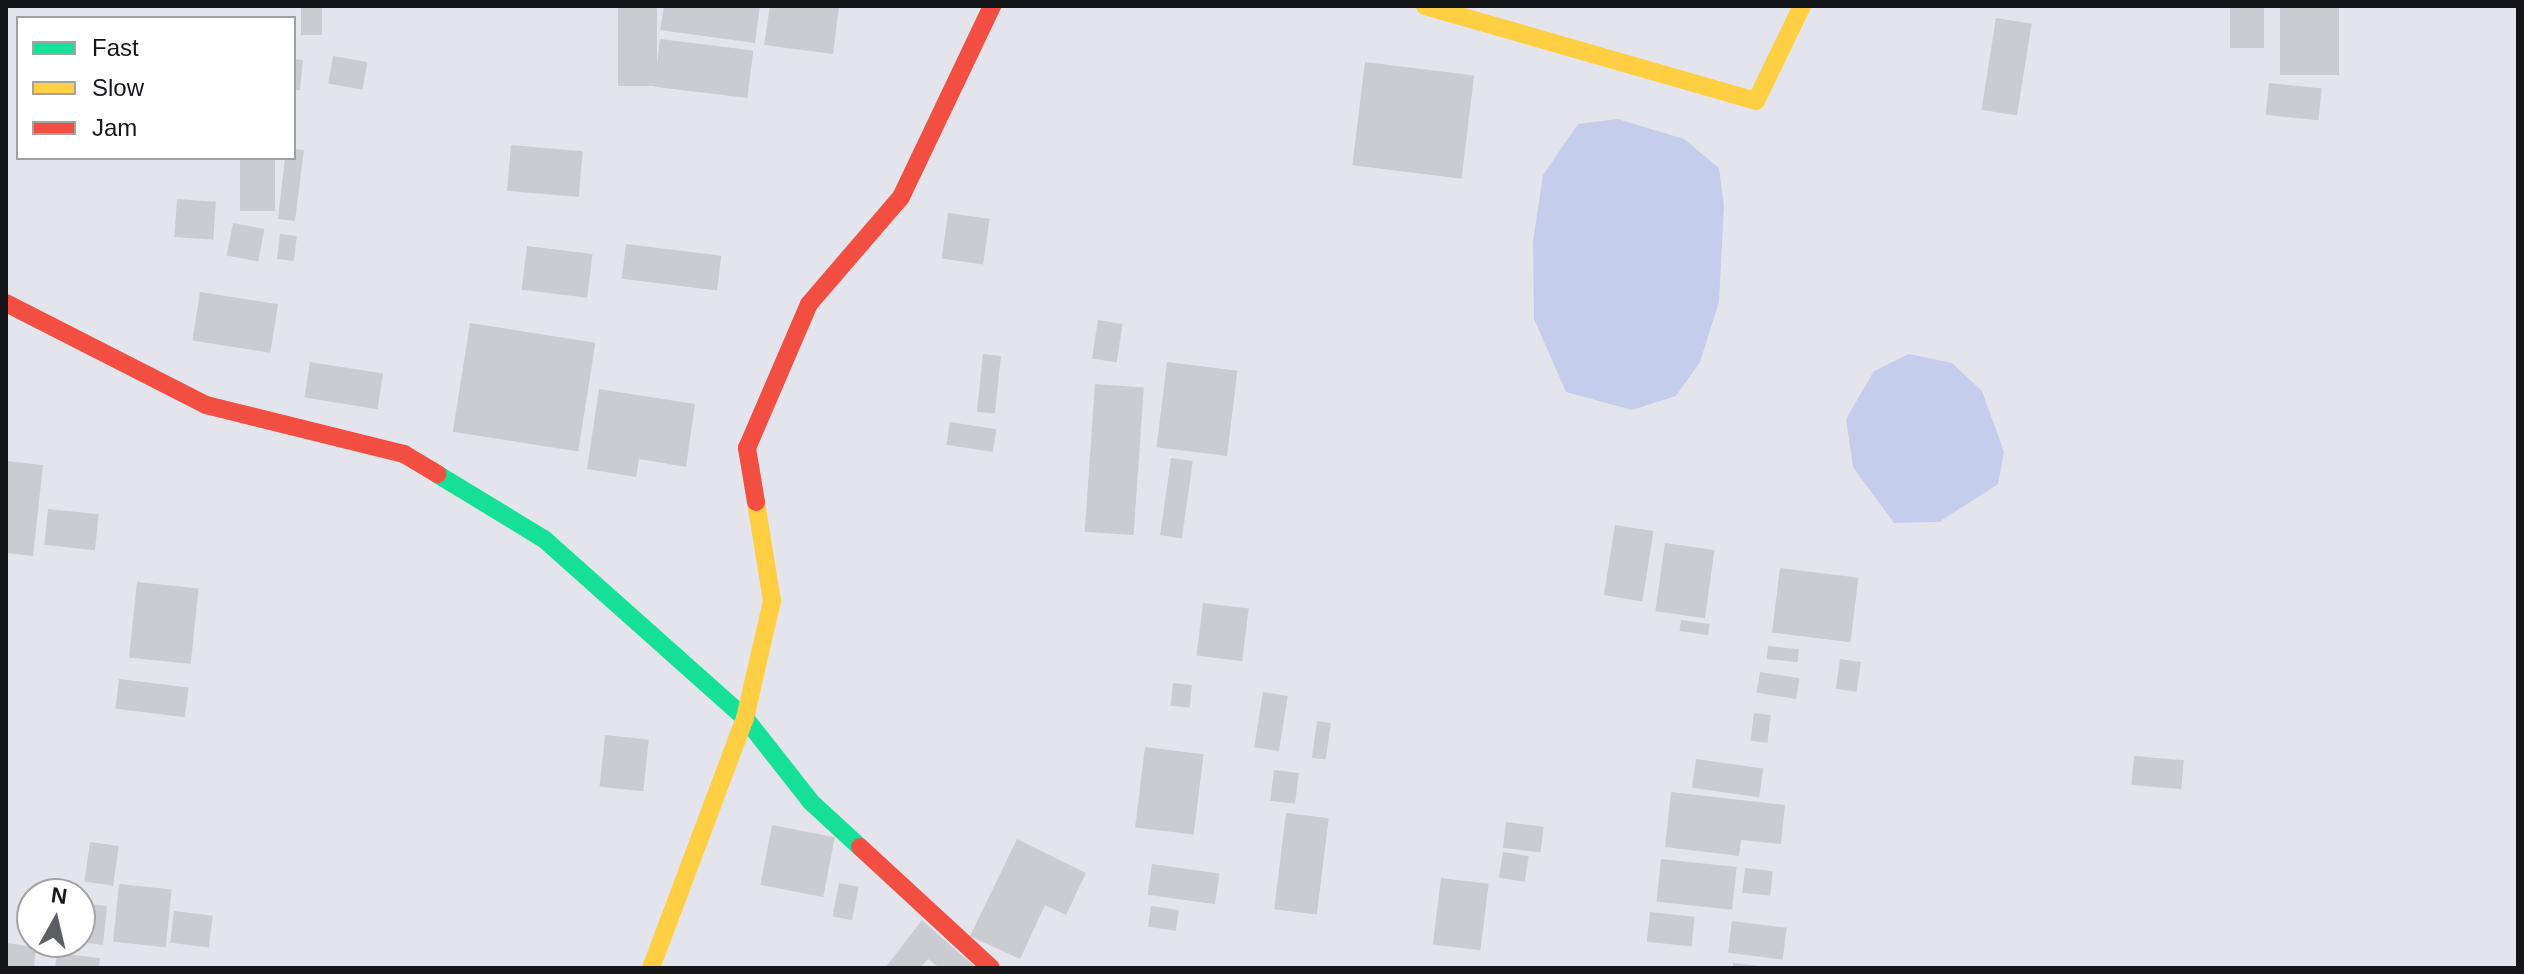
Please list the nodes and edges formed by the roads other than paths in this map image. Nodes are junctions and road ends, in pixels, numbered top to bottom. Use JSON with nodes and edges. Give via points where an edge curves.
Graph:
{"nodes":[{"id":1,"x":992,"y":6,"type":"edge"},
{"id":2,"x":1425,"y":6,"type":"edge"},
{"id":3,"x":1802,"y":6,"type":"edge"},
{"id":4,"x":6,"y":303,"type":"edge"},
{"id":5,"x":745,"y":718,"type":"junction"},
{"id":6,"x":651,"y":968,"type":"edge"},
{"id":7,"x":991,"y":968,"type":"edge"}],
"edges":[{"from":1,"to":5,"type":"street","via":[[901,197],[809,304],[747,448],[772,601]]},
{"from":2,"to":3,"type":"street","via":[[1756,101]]},
{"from":4,"to":5,"type":"street","via":[[206,405],[404,454],[544,539]]},
{"from":5,"to":6,"type":"street"},
{"from":5,"to":7,"type":"street","via":[[811,802]]}]}
